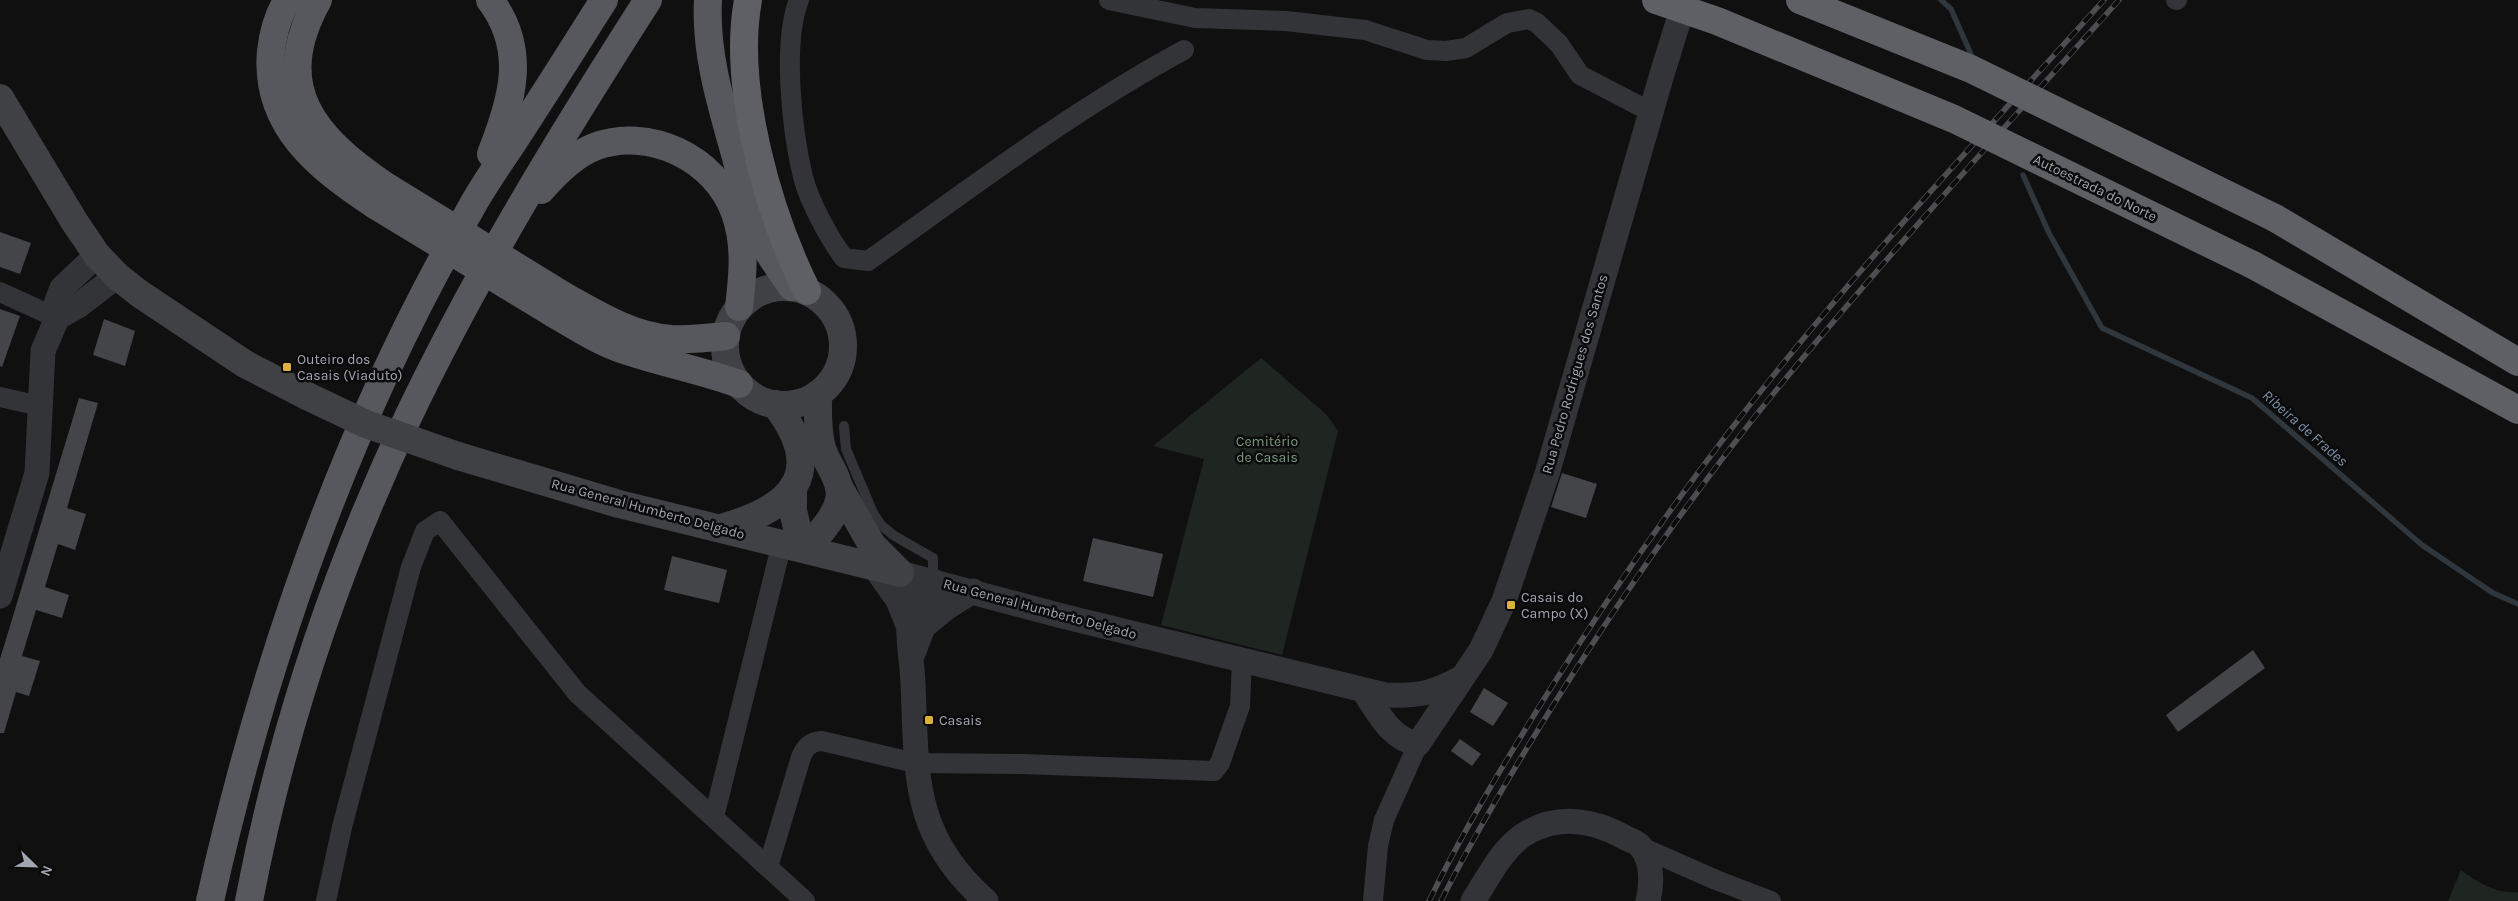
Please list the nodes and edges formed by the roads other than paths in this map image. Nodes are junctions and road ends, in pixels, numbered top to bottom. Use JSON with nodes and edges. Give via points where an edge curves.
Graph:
{"nodes":[{"id":1,"x":288,"y":0,"type":"edge"},
{"id":2,"x":318,"y":0,"type":"edge"},
{"id":3,"x":490,"y":0,"type":"edge"},
{"id":4,"x":604,"y":0,"type":"edge"},
{"id":5,"x":648,"y":0,"type":"edge"},
{"id":6,"x":708,"y":0,"type":"edge"},
{"id":7,"x":748,"y":0,"type":"edge"},
{"id":8,"x":799,"y":0,"type":"edge"},
{"id":9,"x":1109,"y":0,"type":"edge"},
{"id":10,"x":1656,"y":0,"type":"edge"},
{"id":11,"x":1685,"y":0,"type":"edge"},
{"id":12,"x":1800,"y":0,"type":"edge"},
{"id":13,"x":1184,"y":50,"type":"dead end"},
{"id":14,"x":0,"y":98,"type":"edge"},
{"id":15,"x":1651,"y":112,"type":"junction"},
{"id":16,"x":381,"y":196,"type":"junction"},
{"id":17,"x":470,"y":208,"type":"junction"},
{"id":18,"x":507,"y":229,"type":"junction"},
{"id":19,"x":97,"y":255,"type":"junction"},
{"id":20,"x":117,"y":276,"type":"junction"},
{"id":21,"x":799,"y":289,"type":"junction"},
{"id":22,"x":0,"y":292,"type":"edge"},
{"id":23,"x":560,"y":306,"type":"junction"},
{"id":24,"x":739,"y":307,"type":"junction"},
{"id":25,"x":57,"y":318,"type":"junction"},
{"id":26,"x":726,"y":336,"type":"junction"},
{"id":27,"x":2518,"y":362,"type":"edge"},
{"id":28,"x":739,"y":384,"type":"junction"},
{"id":29,"x":818,"y":394,"type":"junction"},
{"id":30,"x":0,"y":397,"type":"edge"},
{"id":31,"x":775,"y":404,"type":"junction"},
{"id":32,"x":40,"y":406,"type":"junction"},
{"id":33,"x":2518,"y":410,"type":"edge"},
{"id":34,"x":844,"y":426,"type":"dead end"},
{"id":35,"x":793,"y":487,"type":"junction"},
{"id":36,"x":840,"y":489,"type":"junction"},
{"id":37,"x":721,"y":528,"type":"junction"},
{"id":38,"x":792,"y":546,"type":"junction"},
{"id":39,"x":874,"y":566,"type":"junction"},
{"id":40,"x":917,"y":577,"type":"junction"},
{"id":41,"x":973,"y":592,"type":"junction"},
{"id":42,"x":0,"y":596,"type":"edge"},
{"id":43,"x":916,"y":626,"type":"junction"},
{"id":44,"x":1242,"y":660,"type":"junction"},
{"id":45,"x":1463,"y":676,"type":"junction"},
{"id":46,"x":1374,"y":692,"type":"junction"},
{"id":47,"x":1422,"y":738,"type":"junction"},
{"id":48,"x":917,"y":773,"type":"junction"},
{"id":49,"x":714,"y":816,"type":"junction"},
{"id":50,"x":1641,"y":847,"type":"junction"},
{"id":51,"x":768,"y":867,"type":"junction"},
{"id":52,"x":210,"y":901,"type":"edge"},
{"id":53,"x":249,"y":901,"type":"edge"},
{"id":54,"x":326,"y":901,"type":"edge"},
{"id":55,"x":805,"y":901,"type":"edge"},
{"id":56,"x":986,"y":901,"type":"edge"},
{"id":57,"x":1373,"y":901,"type":"edge"},
{"id":58,"x":1472,"y":901,"type":"edge"},
{"id":59,"x":1648,"y":901,"type":"edge"},
{"id":60,"x":1772,"y":901,"type":"edge"}],
"edges":[{"from":1,"to":16,"type":"highway","via":[[273,36],[270,65],[276,99],[290,132],[315,160],[347,187]]},
{"from":2,"to":16,"type":"highway","via":[[305,24],[297,60],[300,89],[311,117],[329,141],[358,167]]},
{"from":3,"to":17,"type":"highway","via":[[502,15],[513,45],[514,80],[505,120]]},
{"from":4,"to":17,"type":"highway"},
{"from":5,"to":18,"type":"highway"},
{"from":6,"to":21,"type":"highway","via":[[710,48],[717,88],[749,204],[758,232],[772,258]]},
{"from":7,"to":21,"type":"highway","via":[[745,60],[750,107],[764,174]]},
{"from":8,"to":13,"type":"street","via":[[792,16],[790,86],[803,178],[830,240],[844,258],[868,261],[1134,77]]},
{"from":9,"to":15,"type":"street","via":[[1195,18],[1286,21],[1366,30],[1427,50],[1446,51],[1466,48],[1507,23],[1529,19],[1559,44],[1580,75]]},
{"from":10,"to":33,"type":"highway","name":"Autoestrada do Norte","bridge":true,"via":[[1717,21],[1954,119],[2253,265]]},
{"from":11,"to":15,"type":"street","name":"Rua Pedro Rodrigues dos Santos"},
{"from":12,"to":27,"type":"highway","bridge":true,"via":[[1971,69],[2275,218]]},
{"from":14,"to":19,"type":"main road","name":"Rua General Humberto Delgado"},
{"from":15,"to":45,"type":"street","name":"Rua Pedro Rodrigues dos Santos","via":[[1547,474],[1494,625]]},
{"from":16,"to":23,"type":"highway","bridge":true},
{"from":17,"to":52,"type":"highway","via":[[371,406],[285,622],[236,792]]},
{"from":18,"to":24,"type":"highway","via":[[547,184],[594,147],[621,141],[647,141],[678,151],[704,168],[735,211],[744,266]]},
{"from":18,"to":53,"type":"highway","via":[[409,415],[348,556],[296,700]]},
{"from":19,"to":20,"type":"main road","name":"Rua General Humberto Delgado"},
{"from":19,"to":25,"type":"street","via":[[62,288],[56,304]]},
{"from":20,"to":25,"type":"street"},
{"from":20,"to":37,"type":"main road","name":"Rua General Humberto Delgado","bridge":true,"via":[[245,364],[366,424],[458,456],[619,504]]},
{"from":21,"to":24,"type":"main road","via":[[773,288],[754,295]]},
{"from":21,"to":29,"type":"main road","via":[[822,300],[834,314],[842,339],[839,366],[831,382]]},
{"from":22,"to":25,"type":"street"},
{"from":23,"to":26,"type":"highway","via":[[599,316],[652,336],[688,340]]},
{"from":23,"to":28,"type":"highway","via":[[591,335],[623,349]]},
{"from":24,"to":26,"type":"main road","via":[[730,320]]},
{"from":25,"to":32,"type":"street","via":[[43,351]]},
{"from":26,"to":28,"type":"main road","via":[[725,353]]},
{"from":28,"to":31,"type":"main road","via":[[749,394]]},
{"from":29,"to":31,"type":"main road","via":[[790,405]]},
{"from":29,"to":36,"type":"main road","via":[[822,449]]},
{"from":30,"to":32,"type":"street"},
{"from":31,"to":35,"type":"main road","via":[[800,446],[800,474]]},
{"from":32,"to":42,"type":"street","via":[[37,473]]},
{"from":34,"to":40,"type":"lane","via":[[846,450],[881,525],[933,558]]},
{"from":35,"to":37,"type":"main road","via":[[775,504],[748,520]]},
{"from":35,"to":38,"type":"main road"},
{"from":36,"to":38,"type":"main road","via":[[836,507],[820,534]]},
{"from":36,"to":40,"type":"main road","via":[[872,545]]},
{"from":37,"to":38,"type":"main road","name":"Rua General Humberto Delgado"},
{"from":38,"to":39,"type":"main road","name":"Rua General Humberto Delgado"},
{"from":38,"to":49,"type":"street"},
{"from":39,"to":40,"type":"main road","name":"Rua General Humberto Delgado"},
{"from":39,"to":43,"type":"street"},
{"from":40,"to":41,"type":"street","name":"Rua General Humberto Delgado"},
{"from":40,"to":43,"type":"street","via":[[910,602]]},
{"from":41,"to":43,"type":"street"},
{"from":41,"to":44,"type":"street","name":"Rua General Humberto Delgado"},
{"from":43,"to":48,"type":"street","via":[[912,656]]},
{"from":44,"to":46,"type":"street","name":"Rua General Humberto Delgado"},
{"from":44,"to":48,"type":"street","via":[[1240,706],[1214,771],[1022,764]]},
{"from":45,"to":46,"type":"street","name":"Rua General Humberto Delgado","via":[[1428,694]]},
{"from":45,"to":47,"type":"street","name":"Rua Pedro Rodrigues dos Santos"},
{"from":46,"to":47,"type":"street","via":[[1389,728],[1403,740]]},
{"from":47,"to":57,"type":"street","via":[[1384,820]]},
{"from":48,"to":51,"type":"street","via":[[822,741],[812,742],[801,757]]},
{"from":48,"to":56,"type":"street","via":[[926,813],[938,842],[958,873]]},
{"from":49,"to":51,"type":"street"},
{"from":49,"to":54,"type":"street","via":[[576,693],[451,533],[438,521],[426,530],[411,567],[342,827]]},
{"from":50,"to":58,"type":"street","via":[[1618,833],[1582,820],[1553,822],[1529,832],[1508,848]]},
{"from":50,"to":59,"type":"street","via":[[1651,870]]},
{"from":50,"to":60,"type":"street"},
{"from":51,"to":55,"type":"street"}]}
